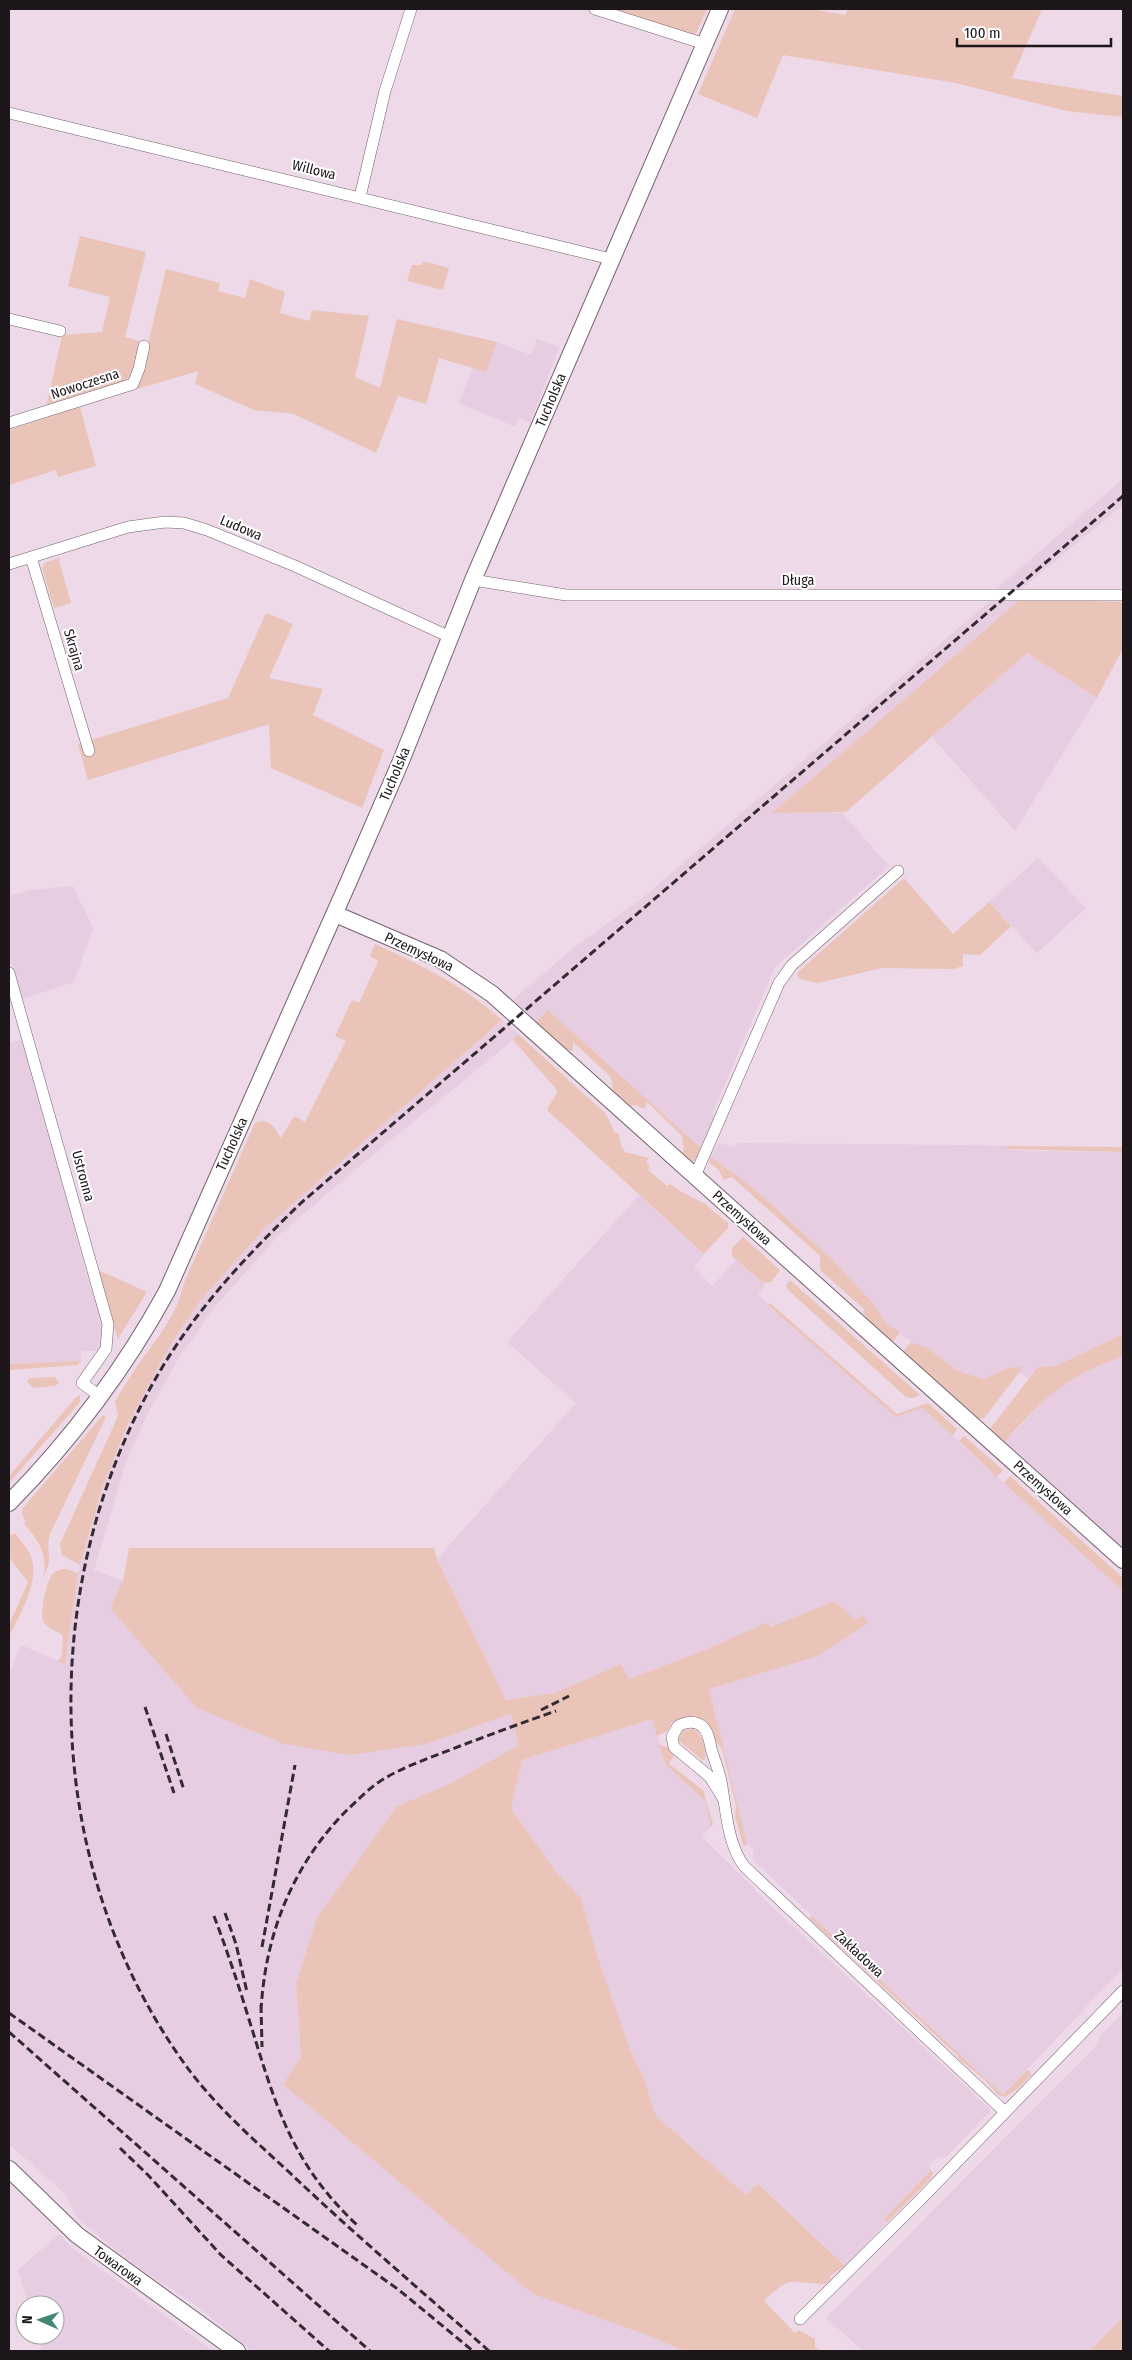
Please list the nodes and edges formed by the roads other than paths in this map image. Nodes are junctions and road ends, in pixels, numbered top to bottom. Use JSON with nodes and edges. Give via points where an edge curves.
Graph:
{"nodes":[{"id":1,"x":411,"y":9,"type":"edge"},
{"id":2,"x":595,"y":9,"type":"edge"},
{"id":3,"x":720,"y":9,"type":"edge"},
{"id":4,"x":705,"y":44,"type":"junction"},
{"id":5,"x":9,"y":113,"type":"edge"},
{"id":6,"x":360,"y":197,"type":"junction"},
{"id":7,"x":611,"y":259,"type":"junction"},
{"id":8,"x":9,"y":320,"type":"edge"},
{"id":9,"x":60,"y":331,"type":"dead end"},
{"id":10,"x":144,"y":346,"type":"dead end"},
{"id":11,"x":9,"y":423,"type":"edge"},
{"id":12,"x":31,"y":557,"type":"junction"},
{"id":13,"x":9,"y":564,"type":"edge"},
{"id":14,"x":473,"y":580,"type":"junction"},
{"id":15,"x":1123,"y":595,"type":"edge"},
{"id":16,"x":450,"y":637,"type":"junction"},
{"id":17,"x":89,"y":751,"type":"dead end"},
{"id":18,"x":898,"y":871,"type":"dead end"},
{"id":19,"x":334,"y":914,"type":"junction"},
{"id":20,"x":9,"y":972,"type":"edge"},
{"id":21,"x":695,"y":1176,"type":"junction"},
{"id":22,"x":101,"y":1397,"type":"junction"},
{"id":23,"x":9,"y":1503,"type":"edge"},
{"id":24,"x":1123,"y":1560,"type":"edge"},
{"id":25,"x":722,"y":1798,"type":"junction"},
{"id":26,"x":1123,"y":1991,"type":"edge"},
{"id":27,"x":1005,"y":2112,"type":"junction"},
{"id":28,"x":9,"y":2170,"type":"edge"},
{"id":29,"x":800,"y":2319,"type":"dead end"},
{"id":30,"x":237,"y":2351,"type":"edge"}],
"edges":[{"from":1,"to":6,"type":"street","via":[[385,91]]},
{"from":2,"to":4,"type":"street"},
{"from":3,"to":4,"type":"main road","name":"Tucholska"},
{"from":4,"to":7,"type":"main road","name":"Tucholska"},
{"from":5,"to":6,"type":"street","name":"Willowa"},
{"from":6,"to":7,"type":"street","name":"Willowa"},
{"from":7,"to":14,"type":"main road","name":"Tucholska"},
{"from":8,"to":9,"type":"street"},
{"from":10,"to":11,"type":"street","name":"Nowoczesna","via":[[133,384]]},
{"from":12,"to":13,"type":"street","name":"Ludowa"},
{"from":12,"to":16,"type":"street","name":"Ludowa","via":[[128,527],[184,523],[294,566]]},
{"from":12,"to":17,"type":"street","name":"Skrajna"},
{"from":14,"to":15,"type":"street","name":"Długa","via":[[566,595]]},
{"from":14,"to":16,"type":"main road","name":"Tucholska"},
{"from":16,"to":19,"type":"main road","name":"Tucholska","via":[[401,761]]},
{"from":18,"to":21,"type":"street","via":[[792,965],[779,983]]},
{"from":19,"to":21,"type":"main road","name":"Przemysłowa","via":[[429,954],[468,977],[511,1011]]},
{"from":19,"to":22,"type":"main road","name":"Tucholska","via":[[167,1290]]},
{"from":20,"to":22,"type":"street","name":"Ustronna","via":[[108,1324],[106,1349],[82,1383]]},
{"from":21,"to":24,"type":"main road","name":"Przemysłowa"},
{"from":22,"to":23,"type":"main road","name":"Tucholska","via":[[44,1468]]},
{"from":25,"to":25,"type":"street","via":[[720,1776],[705,1730],[691,1722],[678,1726],[672,1737],[674,1747],[710,1777]]},
{"from":25,"to":27,"type":"street","name":"Zakładowa","via":[[737,1853],[746,1868]]},
{"from":26,"to":27,"type":"street"},
{"from":27,"to":29,"type":"street"},
{"from":28,"to":30,"type":"main road","name":"Towarowa","via":[[77,2235]]}]}
